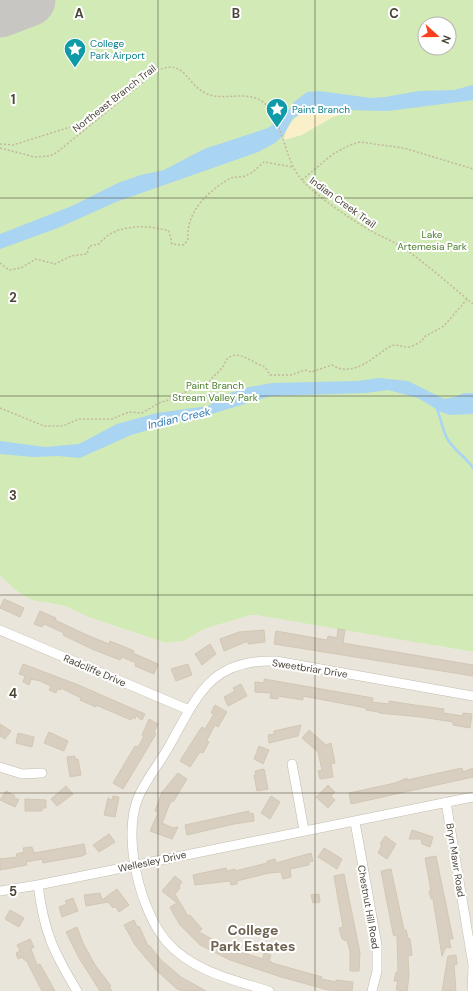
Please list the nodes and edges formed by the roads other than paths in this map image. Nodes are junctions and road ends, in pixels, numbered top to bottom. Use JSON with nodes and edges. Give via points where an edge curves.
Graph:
{"nodes":[{"id":1,"x":0,"y":630,"type":"edge"},
{"id":2,"x":473,"y":696,"type":"edge"},
{"id":3,"x":189,"y":710,"type":"junction"},
{"id":4,"x":292,"y":764,"type":"dead end"},
{"id":5,"x":0,"y":767,"type":"edge"},
{"id":6,"x":42,"y":773,"type":"dead end"},
{"id":7,"x":473,"y":797,"type":"edge"},
{"id":8,"x":446,"y":802,"type":"junction"},
{"id":9,"x":355,"y":822,"type":"junction"},
{"id":10,"x":304,"y":830,"type":"junction"},
{"id":11,"x":134,"y":864,"type":"junction"},
{"id":12,"x":38,"y":885,"type":"junction"},
{"id":13,"x":0,"y":891,"type":"edge"},
{"id":14,"x":473,"y":965,"type":"edge"},
{"id":15,"x":78,"y":991,"type":"edge"},
{"id":16,"x":269,"y":991,"type":"edge"},
{"id":17,"x":372,"y":991,"type":"edge"},
{"id":18,"x":472,"y":991,"type":"edge"}],
"edges":[{"from":1,"to":3,"type":"street","name":"Radcliffe Drive"},
{"from":2,"to":3,"type":"street","name":"Sweetbriar Drive","via":[[276,661],[252,661],[234,666],[216,676]]},
{"from":3,"to":11,"type":"street","name":"Sweetbriar Drive","via":[[138,799],[133,820]]},
{"from":4,"to":10,"type":"street"},
{"from":5,"to":6,"type":"street","via":[[22,774]]},
{"from":7,"to":8,"type":"street","name":"Wellesley Drive"},
{"from":8,"to":9,"type":"street","name":"Wellesley Drive"},
{"from":8,"to":14,"type":"street","name":"Bryn Mawr Road"},
{"from":9,"to":10,"type":"street","name":"Wellesley Drive"},
{"from":9,"to":17,"type":"street","name":"Chestnut Hill Road","via":[[377,945],[378,972]]},
{"from":10,"to":11,"type":"street","name":"Wellesley Drive"},
{"from":11,"to":12,"type":"street","name":"Wellesley Drive"},
{"from":11,"to":16,"type":"street","name":"Sweetbriar Drive","via":[[145,902],[158,930],[167,942],[184,956],[217,975]]},
{"from":12,"to":13,"type":"street","name":"Wellesley Drive"},
{"from":12,"to":15,"type":"street","via":[[42,913],[52,948]]},
{"from":14,"to":18,"type":"street","name":"Bryn Mawr Road"}]}
